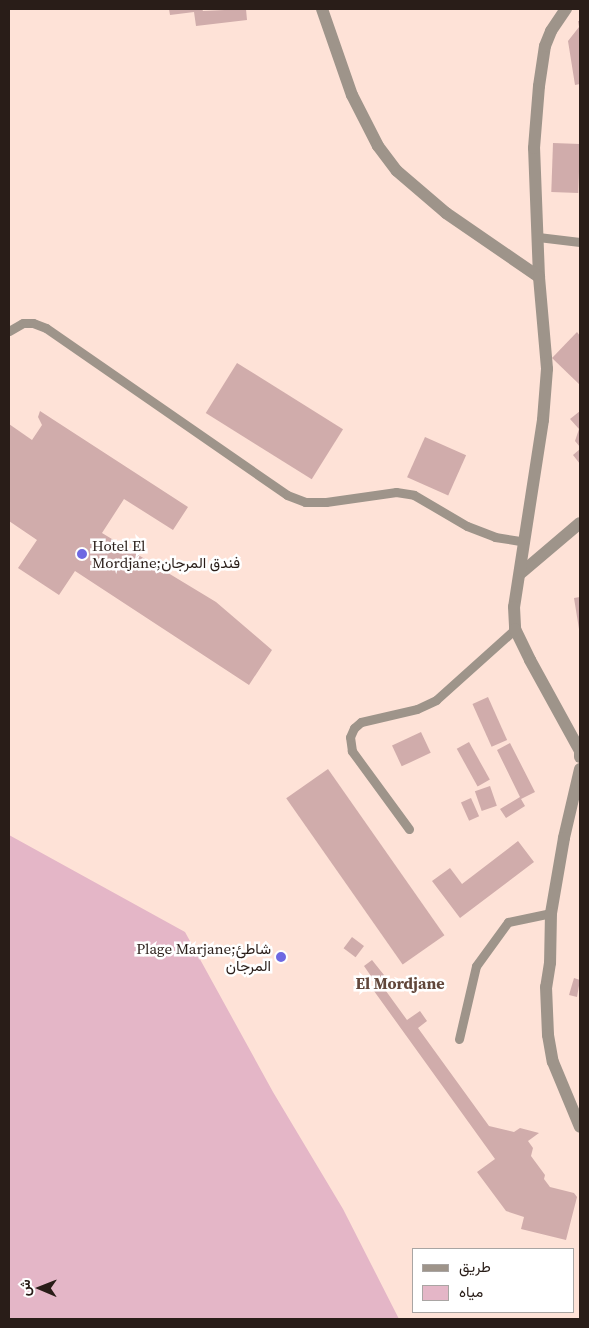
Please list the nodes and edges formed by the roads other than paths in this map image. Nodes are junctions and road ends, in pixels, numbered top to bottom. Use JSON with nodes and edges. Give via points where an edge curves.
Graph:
{"nodes":[{"id":1,"x":322,"y":9,"type":"edge"},
{"id":2,"x":566,"y":9,"type":"edge"},
{"id":3,"x":538,"y":237,"type":"junction"},
{"id":4,"x":580,"y":242,"type":"edge"},
{"id":5,"x":539,"y":277,"type":"junction"},
{"id":6,"x":9,"y":331,"type":"edge"},
{"id":7,"x":580,"y":522,"type":"edge"},
{"id":8,"x":525,"y":542,"type":"junction"},
{"id":9,"x":521,"y":573,"type":"junction"},
{"id":10,"x":515,"y":629,"type":"junction"},
{"id":11,"x":580,"y":757,"type":"edge"},
{"id":12,"x":580,"y":769,"type":"edge"},
{"id":13,"x":409,"y":829,"type":"dead end"},
{"id":14,"x":551,"y":913,"type":"junction"},
{"id":15,"x":459,"y":1039,"type":"dead end"},
{"id":16,"x":580,"y":1127,"type":"edge"}],
"edges":[{"from":1,"to":5,"type":"street","via":[[352,95],[378,146],[398,171],[446,213]]},
{"from":2,"to":3,"type":"street","via":[[551,31],[541,69],[534,148]]},
{"from":3,"to":4,"type":"lane"},
{"from":3,"to":5,"type":"street"},
{"from":5,"to":8,"type":"street","via":[[547,369]]},
{"from":6,"to":8,"type":"lane","via":[[23,323],[33,322],[46,328],[287,495],[304,502],[396,492],[414,495],[467,526],[495,537]]},
{"from":7,"to":9,"type":"street"},
{"from":8,"to":9,"type":"street"},
{"from":9,"to":10,"type":"street","via":[[514,607]]},
{"from":10,"to":11,"type":"street","via":[[580,751]]},
{"from":10,"to":13,"type":"lane","via":[[436,700],[417,709],[361,722],[354,728],[350,737],[352,751]]},
{"from":12,"to":14,"type":"street"},
{"from":14,"to":15,"type":"lane","via":[[508,922],[476,966]]},
{"from":14,"to":16,"type":"street","via":[[546,987],[548,1035],[553,1062]]}]}
